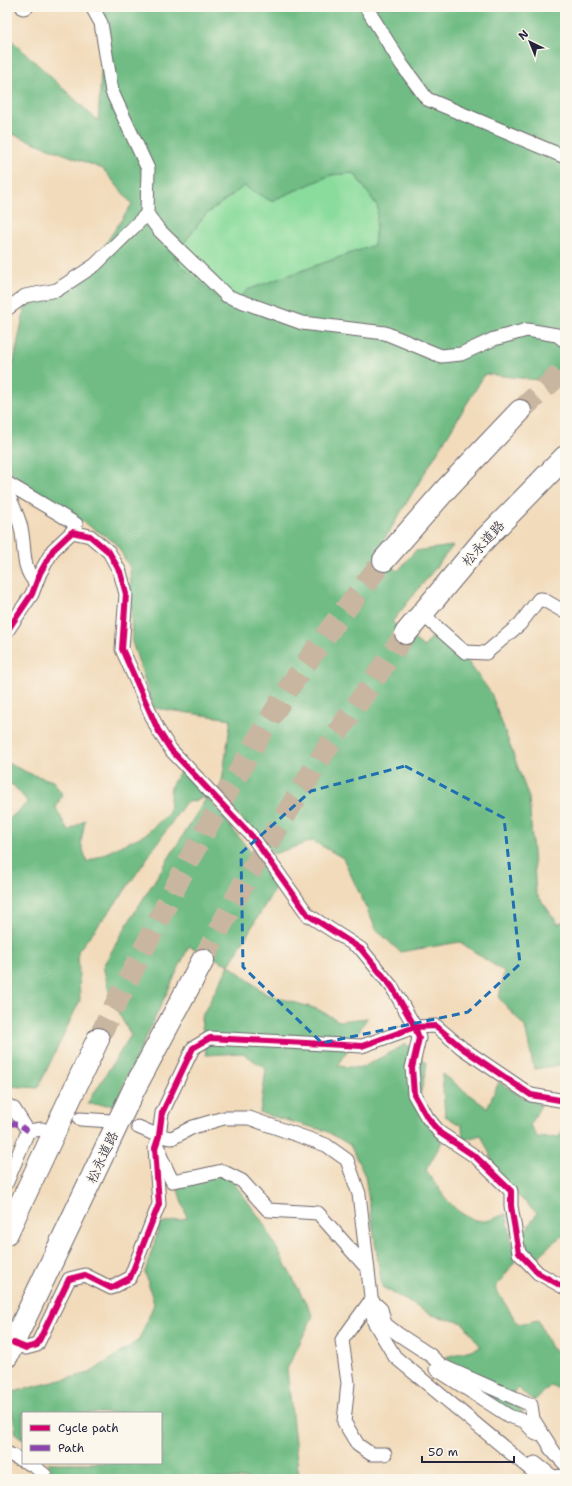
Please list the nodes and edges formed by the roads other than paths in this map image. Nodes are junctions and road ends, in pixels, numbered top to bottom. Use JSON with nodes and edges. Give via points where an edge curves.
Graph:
{"nodes":[{"id":1,"x":23,"y":7,"type":"edge"},
{"id":2,"x":26,"y":7,"type":"edge"},
{"id":3,"x":92,"y":7,"type":"edge"},
{"id":4,"x":366,"y":7,"type":"edge"},
{"id":5,"x":565,"y":157,"type":"edge"},
{"id":6,"x":147,"y":214,"type":"junction"},
{"id":7,"x":7,"y":309,"type":"edge"},
{"id":8,"x":565,"y":341,"type":"edge"},
{"id":9,"x":520,"y":411,"type":"tunnel mouth"},
{"id":10,"x":565,"y":457,"type":"edge"},
{"id":11,"x":7,"y":483,"type":"edge"},
{"id":12,"x":7,"y":492,"type":"edge"},
{"id":13,"x":72,"y":532,"type":"junction"},
{"id":14,"x":384,"y":560,"type":"tunnel mouth"},
{"id":15,"x":36,"y":582,"type":"junction"},
{"id":16,"x":565,"y":612,"type":"edge"},
{"id":17,"x":422,"y":614,"type":"junction"},
{"id":18,"x":7,"y":631,"type":"edge"},
{"id":19,"x":406,"y":633,"type":"tunnel mouth"},
{"id":20,"x":203,"y":960,"type":"tunnel mouth"},
{"id":21,"x":415,"y":1027,"type":"junction"},
{"id":22,"x":98,"y":1039,"type":"tunnel mouth"},
{"id":23,"x":565,"y":1101,"type":"edge"},
{"id":24,"x":7,"y":1105,"type":"edge"},
{"id":25,"x":80,"y":1119,"type":"dead end"},
{"id":26,"x":111,"y":1121,"type":"dead end"},
{"id":27,"x":138,"y":1127,"type":"dead end"},
{"id":28,"x":42,"y":1129,"type":"dead end"},
{"id":29,"x":28,"y":1131,"type":"junction"},
{"id":30,"x":159,"y":1136,"type":"junction"},
{"id":31,"x":7,"y":1182,"type":"edge"},
{"id":32,"x":7,"y":1233,"type":"edge"},
{"id":33,"x":366,"y":1267,"type":"junction"},
{"id":34,"x":565,"y":1288,"type":"edge"},
{"id":35,"x":371,"y":1300,"type":"junction"},
{"id":36,"x":386,"y":1341,"type":"junction"},
{"id":37,"x":10,"y":1349,"type":"edge"},
{"id":38,"x":7,"y":1453,"type":"edge"},
{"id":39,"x":385,"y":1454,"type":"dead end"},
{"id":40,"x":560,"y":1459,"type":"edge"},
{"id":41,"x":22,"y":1460,"type":"edge"},
{"id":42,"x":29,"y":1464,"type":"edge"},
{"id":43,"x":524,"y":1464,"type":"junction"},
{"id":44,"x":565,"y":1476,"type":"edge"},
{"id":45,"x":44,"y":1479,"type":"edge"},
{"id":46,"x":542,"y":1479,"type":"edge"}],
"edges":[{"from":1,"to":2,"type":"street"},
{"from":3,"to":6,"type":"street","via":[[101,23],[112,92],[148,169]]},
{"from":4,"to":5,"type":"street","via":[[402,65],[427,99]]},
{"from":6,"to":7,"type":"street","via":[[95,265],[57,290],[25,296]]},
{"from":6,"to":8,"type":"street","via":[[159,230],[227,296],[302,323],[385,333],[441,356],[461,354],[494,339],[527,330],[557,335]]},
{"from":9,"to":14,"type":"highway","via":[[447,488]]},
{"from":10,"to":17,"type":"highway","name":"松永道路","via":[[482,542]]},
{"from":11,"to":13,"type":"street","via":[[76,524]]},
{"from":12,"to":15,"type":"street","via":[[21,525],[25,558],[31,578]]},
{"from":13,"to":15,"type":"street","via":[[53,550]]},
{"from":13,"to":21,"type":"street","via":[[90,536],[109,552],[120,572],[126,594],[122,649],[158,730],[171,750],[252,836],[308,915],[361,949],[392,987]]},
{"from":15,"to":18,"type":"street","via":[[32,594]]},
{"from":16,"to":17,"type":"street","via":[[539,599],[520,624],[486,653],[465,652]]},
{"from":17,"to":19,"type":"highway","name":"松永道路"},
{"from":20,"to":37,"type":"highway","name":"松永道路","via":[[134,1089]]},
{"from":21,"to":23,"type":"street","via":[[436,1026],[462,1048],[531,1094]]},
{"from":21,"to":30,"type":"street","via":[[362,1046],[210,1038],[193,1048],[162,1113]]},
{"from":21,"to":34,"type":"street","via":[[419,1038],[412,1068],[414,1094],[427,1118],[440,1133],[476,1157],[511,1191],[510,1206],[519,1253],[538,1273]]},
{"from":22,"to":32,"type":"highway"},
{"from":24,"to":29,"type":"street","via":[[14,1109]]},
{"from":25,"to":26,"type":"street"},
{"from":27,"to":30,"type":"street"},
{"from":28,"to":29,"type":"street"},
{"from":29,"to":31,"type":"street"},
{"from":30,"to":33,"type":"street","via":[[160,1155],[172,1181],[222,1171],[242,1181],[268,1210],[318,1213]]},
{"from":30,"to":33,"type":"street","via":[[172,1138],[193,1127],[224,1118],[249,1118],[326,1145],[347,1160],[359,1194]]},
{"from":30,"to":37,"type":"street","via":[[155,1148],[159,1204],[130,1278],[111,1288],[85,1275],[69,1279],[38,1345]]},
{"from":33,"to":35,"type":"street"},
{"from":35,"to":36,"type":"street","via":[[374,1322]]},
{"from":35,"to":39,"type":"street","via":[[342,1340],[348,1383],[344,1422],[358,1445],[371,1454]]},
{"from":35,"to":40,"type":"street","via":[[381,1309],[385,1324],[442,1366],[531,1405],[533,1419]]},
{"from":36,"to":40,"type":"street","via":[[392,1337],[458,1384],[509,1416],[524,1421]]},
{"from":36,"to":43,"type":"street","via":[[395,1357]]},
{"from":38,"to":41,"type":"street"},
{"from":42,"to":45,"type":"street","via":[[45,1475]]},
{"from":43,"to":44,"type":"street","via":[[529,1459],[553,1477]]},
{"from":43,"to":46,"type":"street"}]}
